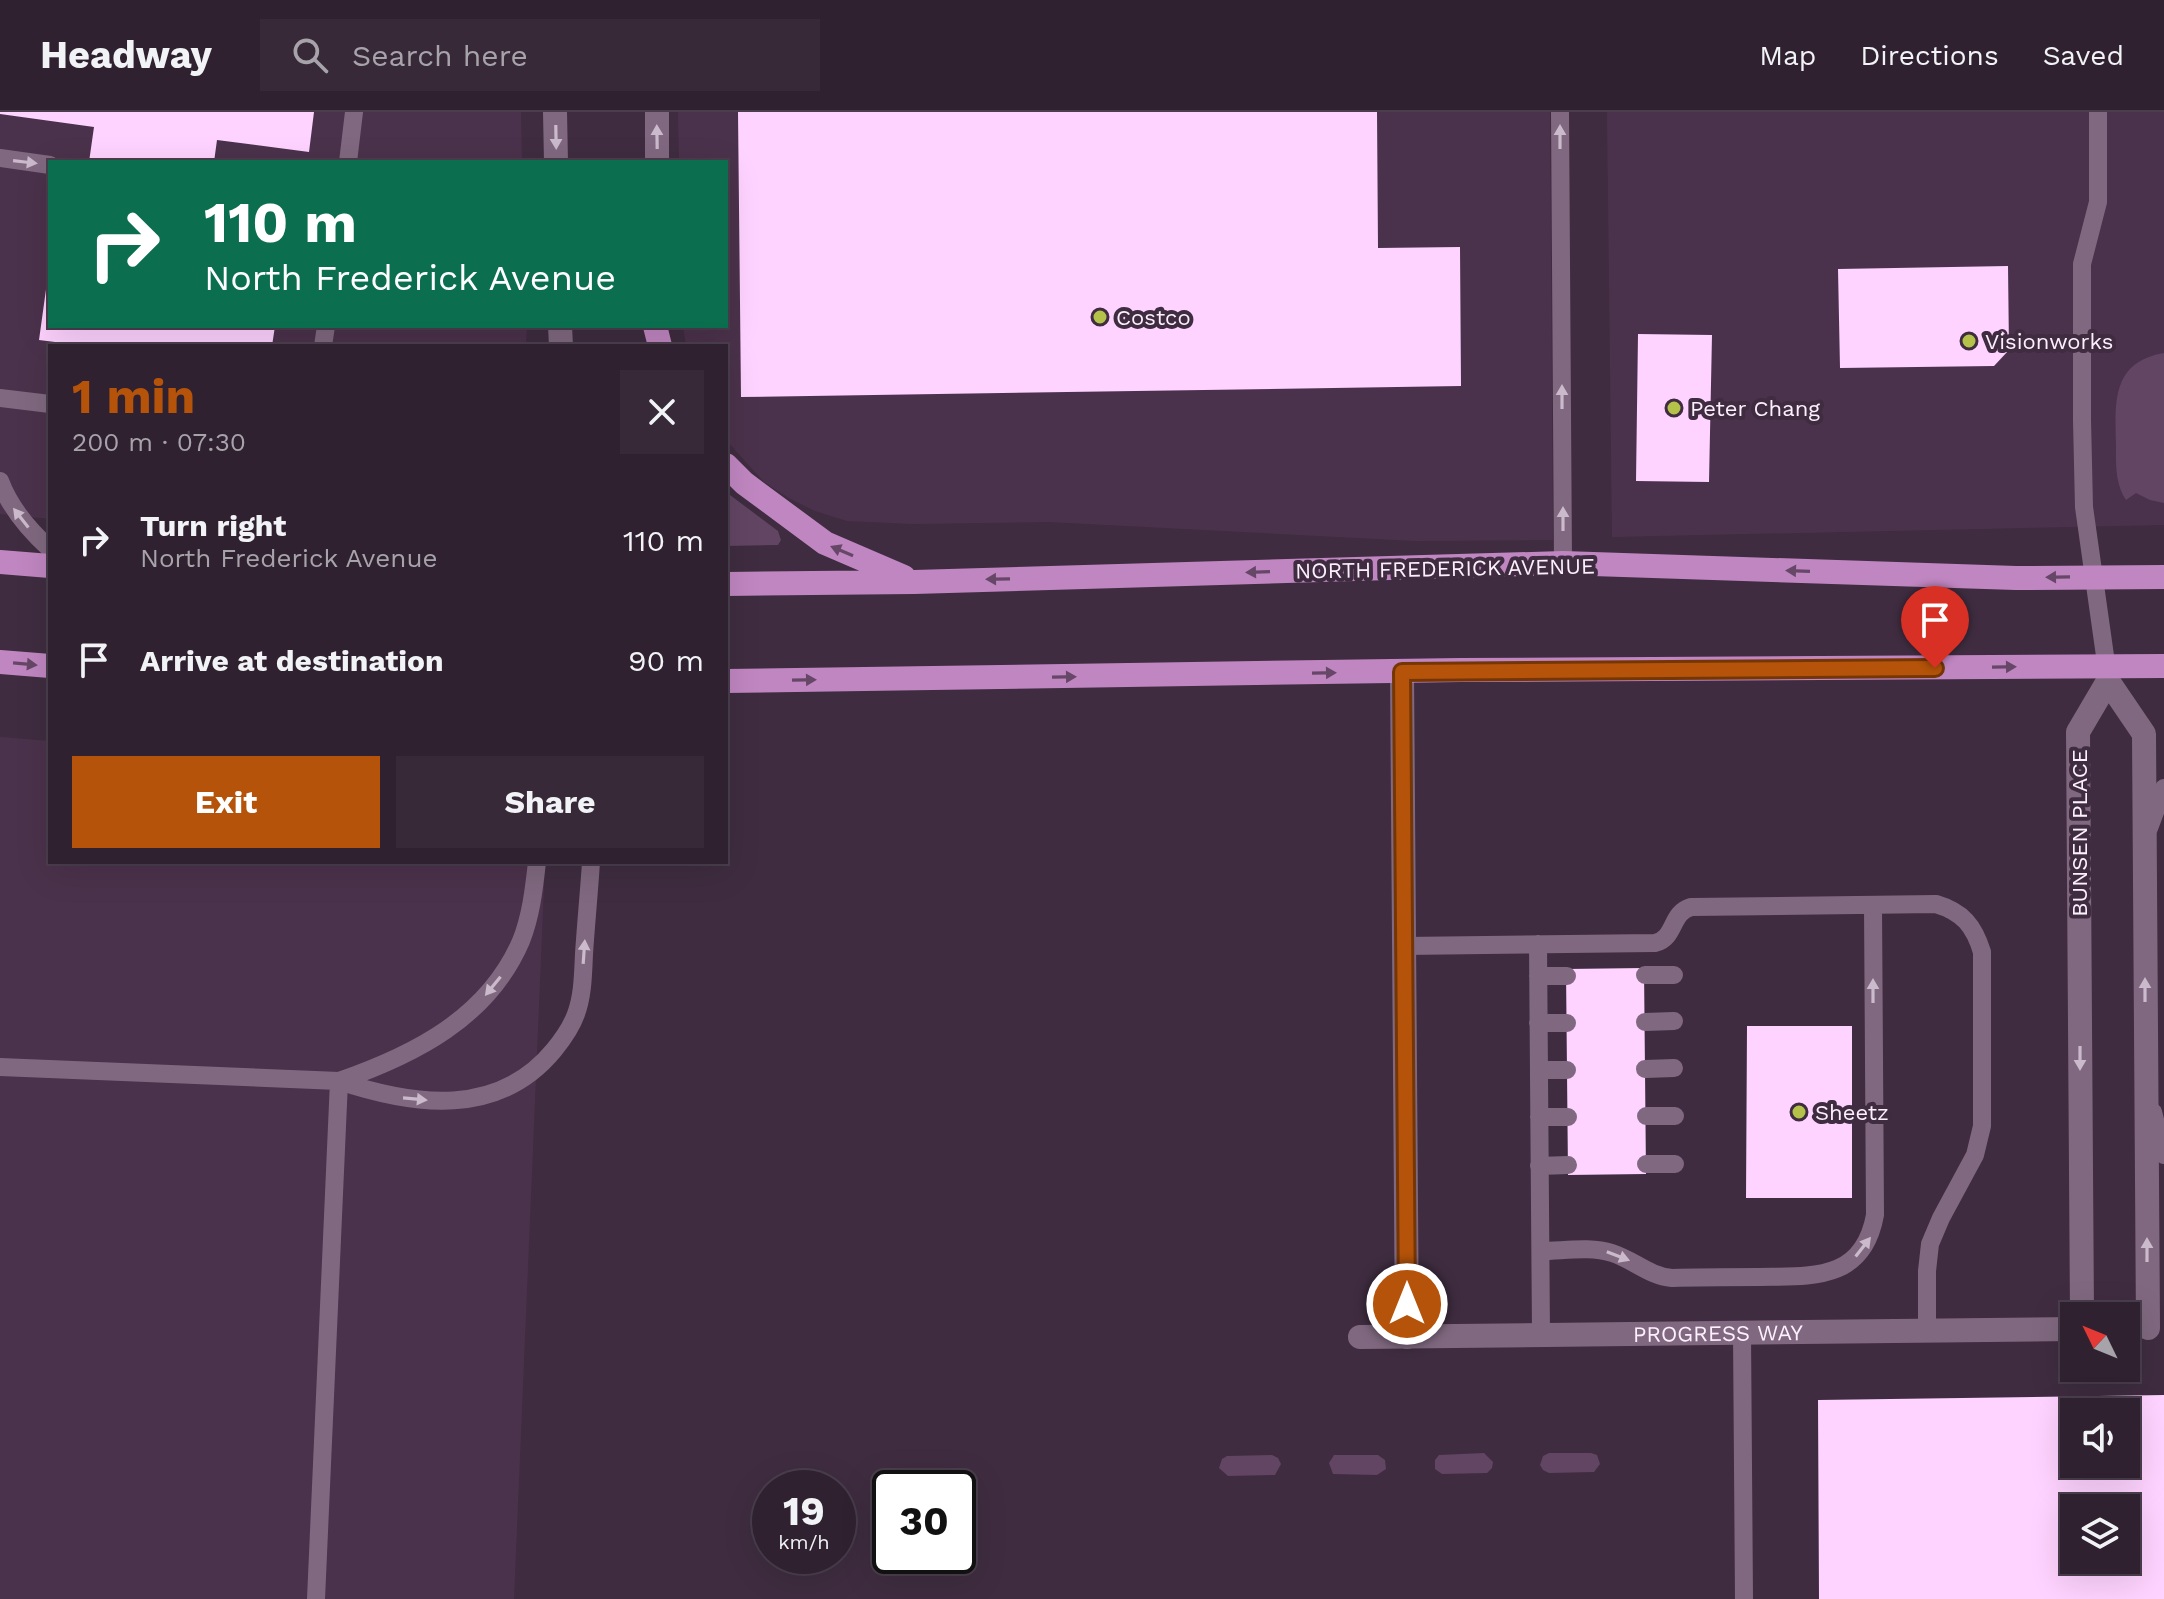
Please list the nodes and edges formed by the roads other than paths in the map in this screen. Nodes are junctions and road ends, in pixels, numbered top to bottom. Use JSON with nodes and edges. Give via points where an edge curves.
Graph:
{"nodes":[{"id":1,"x":354,"y":112,"type":"edge"},
{"id":2,"x":555,"y":112,"type":"edge"},
{"id":3,"x":657,"y":112,"type":"edge"},
{"id":4,"x":1560,"y":112,"type":"edge"},
{"id":5,"x":2098,"y":112,"type":"edge"},
{"id":6,"x":0,"y":158,"type":"edge"},
{"id":7,"x":348,"y":160,"type":"edge"},
{"id":8,"x":556,"y":160,"type":"edge"},
{"id":9,"x":657,"y":160,"type":"edge"},
{"id":10,"x":48,"y":165,"type":"edge"},
{"id":11,"x":0,"y":398,"type":"edge"},
{"id":12,"x":48,"y":404,"type":"edge"},
{"id":13,"x":728,"y":467,"type":"edge"},
{"id":14,"x":0,"y":481,"type":"edge"},
{"id":15,"x":48,"y":547,"type":"edge"},
{"id":16,"x":0,"y":562,"type":"edge"},
{"id":17,"x":1563,"y":563,"type":"junction"},
{"id":18,"x":48,"y":566,"type":"edge"},
{"id":19,"x":2094,"y":576,"type":"junction"},
{"id":20,"x":2164,"y":577,"type":"edge"},
{"id":21,"x":914,"y":582,"type":"junction"},
{"id":22,"x":728,"y":584,"type":"edge"},
{"id":23,"x":0,"y":662,"type":"edge"},
{"id":24,"x":48,"y":666,"type":"edge"},
{"id":25,"x":2164,"y":666,"type":"edge"},
{"id":26,"x":1402,"y":672,"type":"junction"},
{"id":27,"x":2108,"y":674,"type":"junction"},
{"id":28,"x":728,"y":682,"type":"edge"},
{"id":29,"x":2164,"y":788,"type":"edge"},
{"id":30,"x":2144,"y":842,"type":"junction"},
{"id":31,"x":537,"y":864,"type":"edge"},
{"id":32,"x":592,"y":866,"type":"edge"},
{"id":33,"x":1873,"y":905,"type":"junction"},
{"id":34,"x":1538,"y":944,"type":"junction"},
{"id":35,"x":1404,"y":946,"type":"junction"},
{"id":36,"x":1645,"y":975,"type":"dead end"},
{"id":37,"x":1674,"y":975,"type":"dead end"},
{"id":38,"x":1538,"y":976,"type":"junction"},
{"id":39,"x":1567,"y":976,"type":"dead end"},
{"id":40,"x":1674,"y":1021,"type":"dead end"},
{"id":41,"x":1645,"y":1022,"type":"dead end"},
{"id":42,"x":1538,"y":1023,"type":"junction"},
{"id":43,"x":1567,"y":1023,"type":"dead end"},
{"id":44,"x":0,"y":1067,"type":"edge"},
{"id":45,"x":1674,"y":1068,"type":"dead end"},
{"id":46,"x":1645,"y":1069,"type":"dead end"},
{"id":47,"x":1539,"y":1070,"type":"junction"},
{"id":48,"x":1567,"y":1070,"type":"dead end"},
{"id":49,"x":339,"y":1081,"type":"junction"},
{"id":50,"x":2146,"y":1086,"type":"junction"},
{"id":51,"x":1646,"y":1116,"type":"dead end"},
{"id":52,"x":1675,"y":1116,"type":"dead end"},
{"id":53,"x":1539,"y":1117,"type":"junction"},
{"id":54,"x":1568,"y":1117,"type":"dead end"},
{"id":55,"x":2164,"y":1155,"type":"edge"},
{"id":56,"x":1646,"y":1164,"type":"dead end"},
{"id":57,"x":1675,"y":1164,"type":"dead end"},
{"id":58,"x":1568,"y":1165,"type":"dead end"},
{"id":59,"x":1539,"y":1166,"type":"junction"},
{"id":60,"x":1541,"y":1251,"type":"junction"},
{"id":61,"x":2082,"y":1302,"type":"edge"},
{"id":62,"x":2146,"y":1328,"type":"edge"},
{"id":63,"x":2060,"y":1329,"type":"edge"},
{"id":64,"x":1927,"y":1331,"type":"junction"},
{"id":65,"x":1742,"y":1333,"type":"junction"},
{"id":66,"x":1541,"y":1335,"type":"junction"},
{"id":67,"x":1360,"y":1337,"type":"dead end"},
{"id":68,"x":1407,"y":1337,"type":"junction"},
{"id":69,"x":316,"y":1599,"type":"edge"},
{"id":70,"x":1744,"y":1599,"type":"edge"}],
"edges":[{"from":1,"to":7,"type":"lane"},
{"from":2,"to":8,"type":"street","one_way":true},
{"from":9,"to":3,"type":"street","one_way":true},
{"from":17,"to":4,"type":"lane","one_way":true},
{"from":5,"to":19,"type":"lane","via":[[2098,202],[2081,274],[2084,507]]},
{"from":6,"to":10,"type":"lane","one_way":true},
{"from":11,"to":12,"type":"lane"},
{"from":21,"to":13,"type":"main road","one_way":true,"via":[[825,543]]},
{"from":15,"to":14,"type":"lane","one_way":true,"via":[[12,506]]},
{"from":16,"to":18,"type":"main road"},
{"from":19,"to":17,"type":"main road","name":"NORTH FREDERICK AVENUE","one_way":true},
{"from":17,"to":21,"type":"main road","name":"NORTH FREDERICK AVENUE","one_way":true},
{"from":19,"to":20,"type":"main road","name":"NORTH FREDERICK AVENUE"},
{"from":19,"to":27,"type":"lane"},
{"from":21,"to":22,"type":"main road","name":"NORTH FREDERICK AVENUE"},
{"from":23,"to":24,"type":"main road","one_way":true},
{"from":25,"to":27,"type":"main road"},
{"from":26,"to":27,"type":"main road","one_way":true},
{"from":28,"to":26,"type":"main road","one_way":true},
{"from":26,"to":35,"type":"street"},
{"from":27,"to":30,"type":"street","via":[[2144,734]]},
{"from":27,"to":61,"type":"street","name":"BUNSEN PLACE","one_way":true,"via":[[2078,732]]},
{"from":29,"to":30,"type":"lane"},
{"from":50,"to":30,"type":"street","one_way":true},
{"from":31,"to":49,"type":"lane","one_way":true,"via":[[521,941],[476,1007],[410,1053]]},
{"from":49,"to":32,"type":"lane","one_way":true,"via":[[377,1094],[442,1100],[487,1096],[527,1078],[564,1038],[576,1013]]},
{"from":33,"to":34,"type":"lane","via":[[1691,907],[1679,913],[1661,941]]},
{"from":60,"to":33,"type":"lane","one_way":true,"via":[[1608,1252],[1672,1278],[1814,1276],[1837,1270],[1858,1256],[1871,1237],[1875,1215]]},
{"from":33,"to":64,"type":"lane","via":[[1936,904],[1953,909],[1967,920],[1982,952],[1982,1126],[1975,1155],[1930,1244]]},
{"from":34,"to":35,"type":"lane"},
{"from":34,"to":38,"type":"lane"},
{"from":35,"to":68,"type":"street"},
{"from":36,"to":37,"type":"lane"},
{"from":38,"to":39,"type":"lane"},
{"from":38,"to":42,"type":"lane"},
{"from":40,"to":41,"type":"lane"},
{"from":42,"to":43,"type":"lane"},
{"from":42,"to":47,"type":"lane"},
{"from":44,"to":49,"type":"lane"},
{"from":45,"to":46,"type":"lane"},
{"from":47,"to":48,"type":"lane"},
{"from":47,"to":53,"type":"lane"},
{"from":49,"to":69,"type":"lane"},
{"from":50,"to":55,"type":"lane"},
{"from":62,"to":50,"type":"street","one_way":true},
{"from":51,"to":52,"type":"lane"},
{"from":53,"to":54,"type":"lane"},
{"from":53,"to":59,"type":"lane"},
{"from":56,"to":57,"type":"lane"},
{"from":58,"to":59,"type":"lane"},
{"from":59,"to":60,"type":"lane"},
{"from":60,"to":66,"type":"lane"},
{"from":63,"to":64,"type":"street","name":"PROGRESS WAY"},
{"from":64,"to":65,"type":"street","name":"PROGRESS WAY"},
{"from":65,"to":66,"type":"street","name":"PROGRESS WAY"},
{"from":65,"to":70,"type":"lane"},
{"from":66,"to":68,"type":"street","name":"PROGRESS WAY"},
{"from":67,"to":68,"type":"street","name":"PROGRESS WAY"}]}
